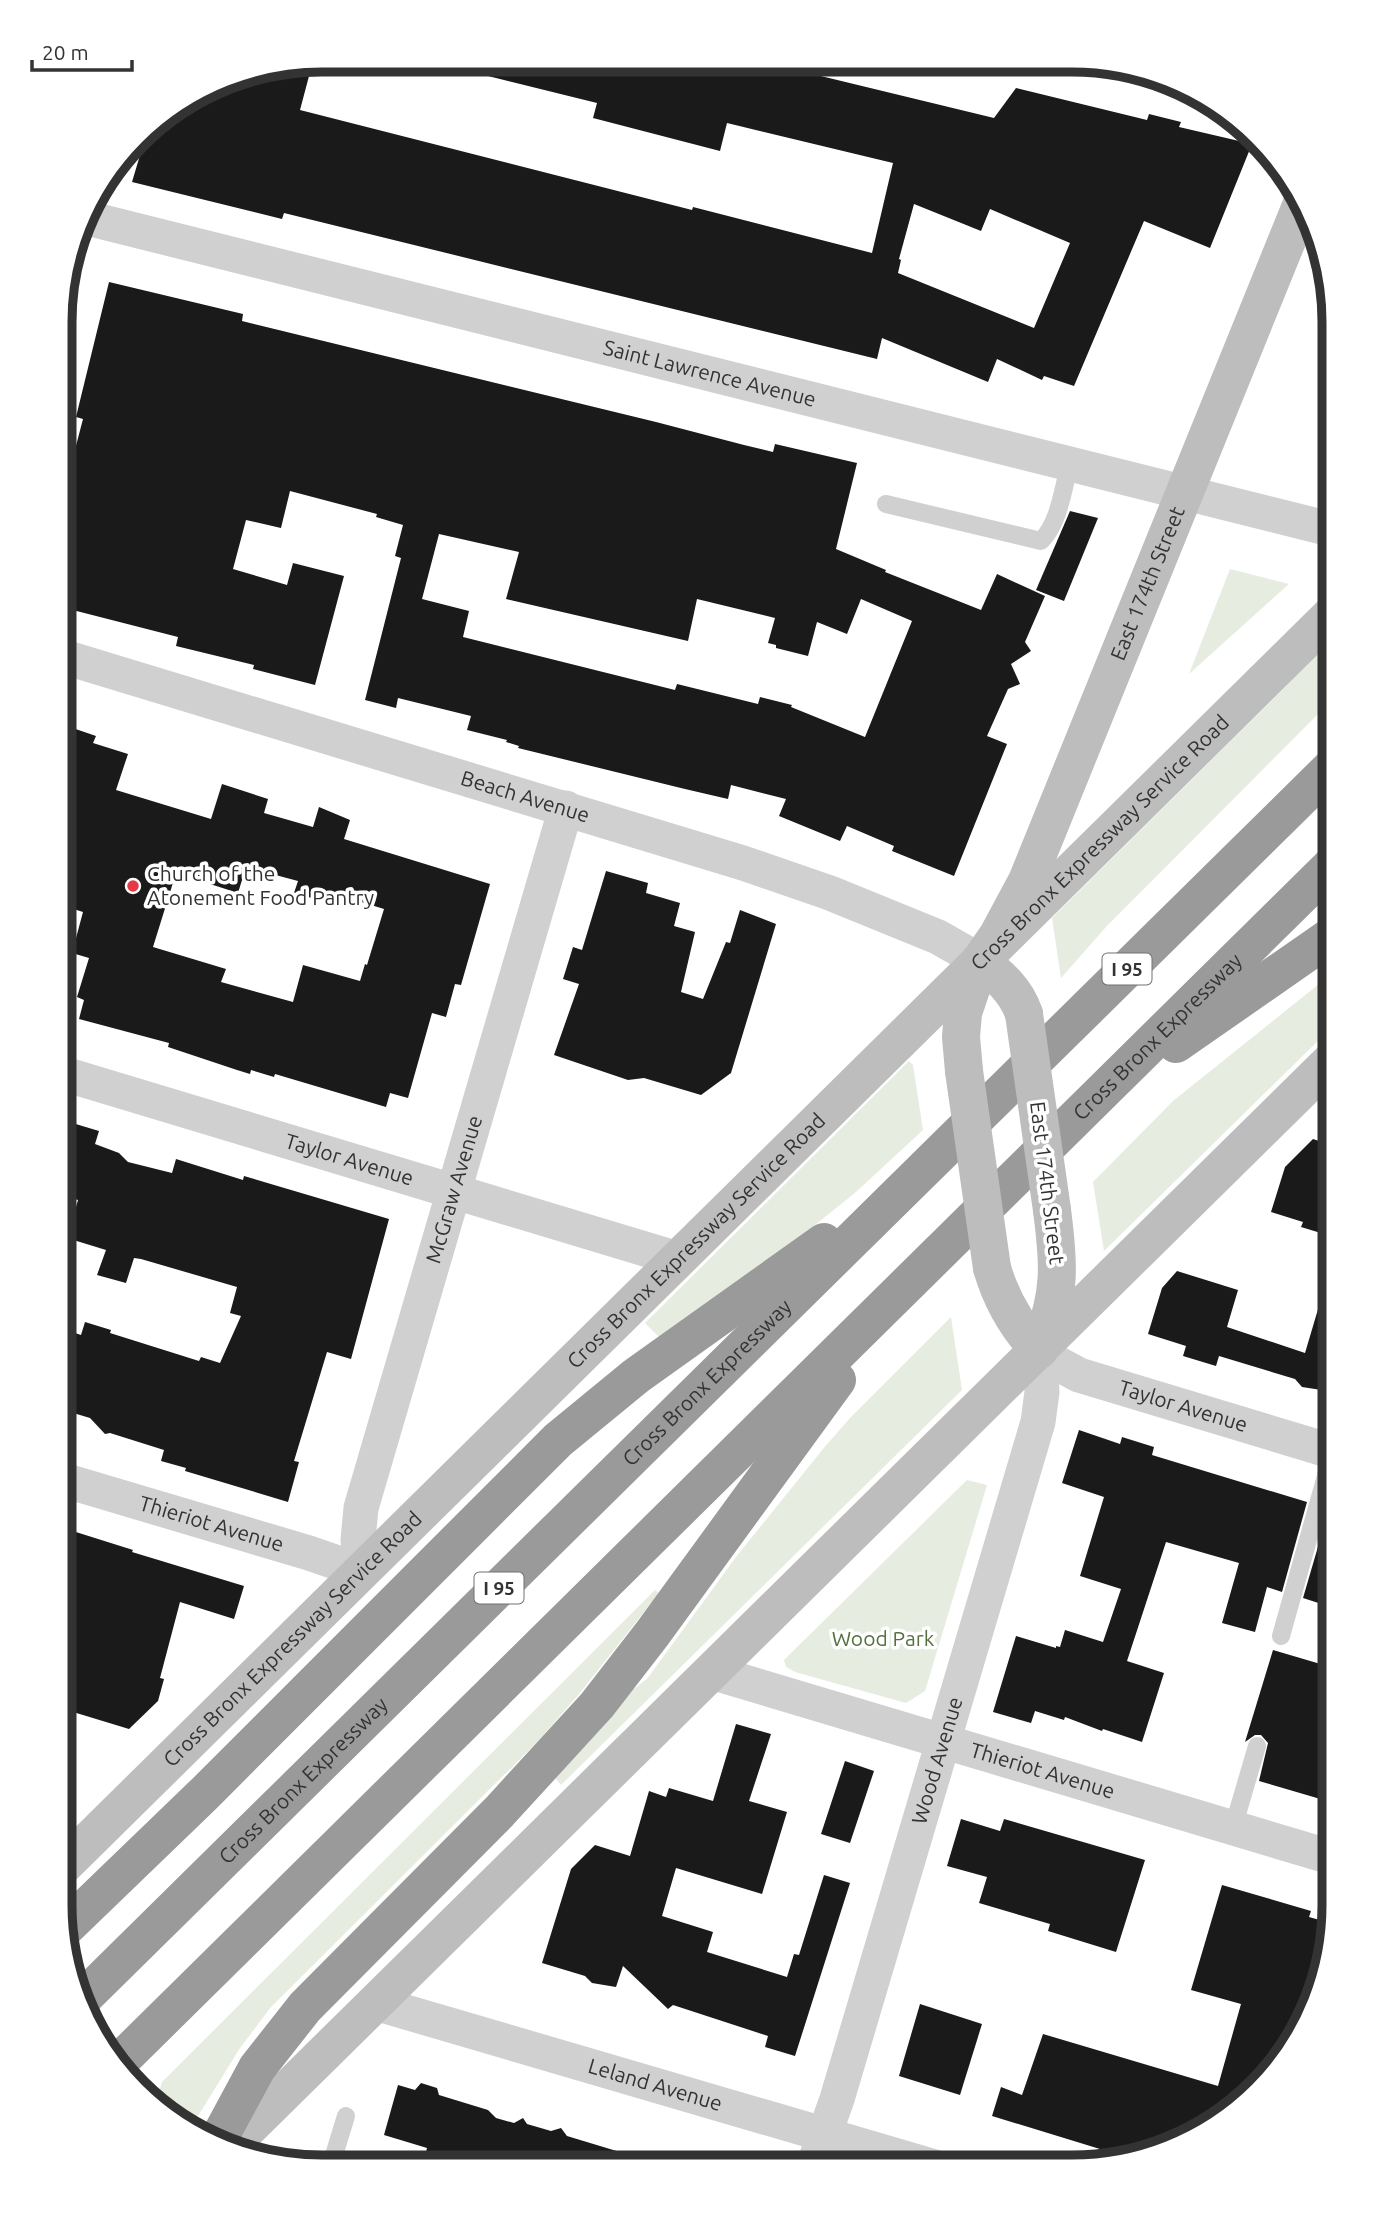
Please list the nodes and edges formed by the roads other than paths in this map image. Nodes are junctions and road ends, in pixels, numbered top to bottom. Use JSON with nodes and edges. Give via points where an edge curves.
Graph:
{"nodes":[{"id":1,"x":1298,"y":214,"type":"edge"},
{"id":2,"x":94,"y":220,"type":"edge"},
{"id":3,"x":1070,"y":463,"type":"junction"},
{"id":4,"x":1185,"y":492,"type":"junction"},
{"id":5,"x":886,"y":504,"type":"dead end"},
{"id":6,"x":1322,"y":527,"type":"edge"},
{"id":7,"x":1322,"y":624,"type":"edge"},
{"id":8,"x":72,"y":659,"type":"edge"},
{"id":9,"x":1322,"y":777,"type":"edge"},
{"id":10,"x":566,"y":808,"type":"junction"},
{"id":11,"x":1322,"y":875,"type":"edge"},
{"id":12,"x":1322,"y":942,"type":"edge"},
{"id":13,"x":980,"y":961,"type":"junction"},
{"id":14,"x":72,"y":1076,"type":"edge"},
{"id":15,"x":1322,"y":1077,"type":"edge"},
{"id":16,"x":1086,"y":1108,"type":"junction"},
{"id":17,"x":920,"y":1174,"type":"junction"},
{"id":18,"x":454,"y":1192,"type":"junction"},
{"id":19,"x":678,"y":1259,"type":"junction"},
{"id":20,"x":904,"y":1287,"type":"junction"},
{"id":21,"x":1039,"y":1350,"type":"junction"},
{"id":22,"x":1322,"y":1448,"type":"edge"},
{"id":23,"x":72,"y":1483,"type":"edge"},
{"id":24,"x":1322,"y":1494,"type":"edge"},
{"id":25,"x":361,"y":1571,"type":"junction"},
{"id":26,"x":1281,"y":1636,"type":"dead end"},
{"id":27,"x":711,"y":1672,"type":"junction"},
{"id":28,"x":944,"y":1742,"type":"junction"},
{"id":29,"x":1257,"y":1746,"type":"dead end"},
{"id":30,"x":1233,"y":1828,"type":"junction"},
{"id":31,"x":1322,"y":1854,"type":"edge"},
{"id":32,"x":72,"y":1856,"type":"edge"},
{"id":33,"x":72,"y":1921,"type":"edge"},
{"id":34,"x":88,"y":1993,"type":"edge"},
{"id":35,"x":375,"y":2003,"type":"junction"},
{"id":36,"x":124,"y":2058,"type":"edge"},
{"id":37,"x":346,"y":2116,"type":"dead end"},
{"id":38,"x":221,"y":2134,"type":"edge"},
{"id":39,"x":823,"y":2134,"type":"junction"},
{"id":40,"x":236,"y":2140,"type":"edge"},
{"id":41,"x":334,"y":2155,"type":"edge"},
{"id":42,"x":817,"y":2155,"type":"edge"},
{"id":43,"x":894,"y":2155,"type":"edge"}],
"edges":[{"from":1,"to":4,"type":"main road","name":"East 174th Street"},
{"from":2,"to":3,"type":"street","name":"Saint Lawrence Avenue"},
{"from":3,"to":4,"type":"street","name":"Saint Lawrence Avenue"},
{"from":3,"to":5,"type":"lane","via":[[1053,523],[1041,541]]},
{"from":4,"to":6,"type":"street","name":"Saint Lawrence Avenue"},
{"from":4,"to":13,"type":"main road","name":"East 174th Street","via":[[1027,881]]},
{"from":7,"to":13,"type":"main road","name":"Cross Bronx Expressway Service Road"},
{"from":8,"to":10,"type":"street","name":"Beach Avenue"},
{"from":9,"to":17,"type":"highway","name":"Cross Bronx Expressway","number":"I 95"},
{"from":10,"to":13,"type":"street","name":"Beach Avenue","via":[[830,893],[938,937]]},
{"from":10,"to":18,"type":"street","name":"McGraw Avenue"},
{"from":11,"to":16,"type":"highway","name":"Cross Bronx Expressway"},
{"from":12,"to":16,"type":"highway"},
{"from":13,"to":19,"type":"main road","name":"Cross Bronx Expressway Service Road"},
{"from":13,"to":21,"type":"main road","name":"East 174th Street","bridge":true,"via":[[963,1013],[961,1037],[992,1268],[1010,1313]]},
{"from":13,"to":21,"type":"main road","name":"East 174th Street","bridge":true,"via":[[1007,985],[1024,1014],[1058,1258],[1054,1309]]},
{"from":14,"to":18,"type":"street","name":"Taylor Avenue"},
{"from":15,"to":21,"type":"main road"},
{"from":16,"to":20,"type":"highway","name":"Cross Bronx Expressway"},
{"from":17,"to":33,"type":"highway","via":[[636,1376],[575,1425]]},
{"from":17,"to":34,"type":"highway","name":"Cross Bronx Expressway","number":"I 95"},
{"from":18,"to":19,"type":"street","name":"Taylor Avenue"},
{"from":18,"to":25,"type":"street","name":"McGraw Avenue","via":[[361,1508]]},
{"from":19,"to":25,"type":"main road","name":"Cross Bronx Expressway Service Road"},
{"from":20,"to":36,"type":"highway","name":"Cross Bronx Expressway"},
{"from":20,"to":38,"type":"highway","via":[[597,1705],[499,1812],[304,2007],[257,2068]]},
{"from":21,"to":22,"type":"street","name":"Taylor Avenue","via":[[1079,1375]]},
{"from":21,"to":27,"type":"main road"},
{"from":21,"to":28,"type":"street","name":"Wood Avenue","via":[[1042,1392],[1038,1422]]},
{"from":23,"to":25,"type":"street","name":"Thieriot Avenue"},
{"from":24,"to":26,"type":"lane"},
{"from":25,"to":32,"type":"main road","name":"Cross Bronx Expressway Service Road"},
{"from":27,"to":28,"type":"street","name":"Thieriot Avenue"},
{"from":27,"to":35,"type":"main road"},
{"from":28,"to":30,"type":"street","name":"Thieriot Avenue"},
{"from":28,"to":39,"type":"street","name":"Wood Avenue"},
{"from":29,"to":30,"type":"lane"},
{"from":30,"to":31,"type":"street","name":"Thieriot Avenue"},
{"from":35,"to":39,"type":"street","name":"Leland Avenue"},
{"from":35,"to":40,"type":"main road"},
{"from":37,"to":41,"type":"lane"},
{"from":39,"to":42,"type":"street","name":"Wood Avenue"},
{"from":39,"to":43,"type":"street","name":"Leland Avenue"}]}
